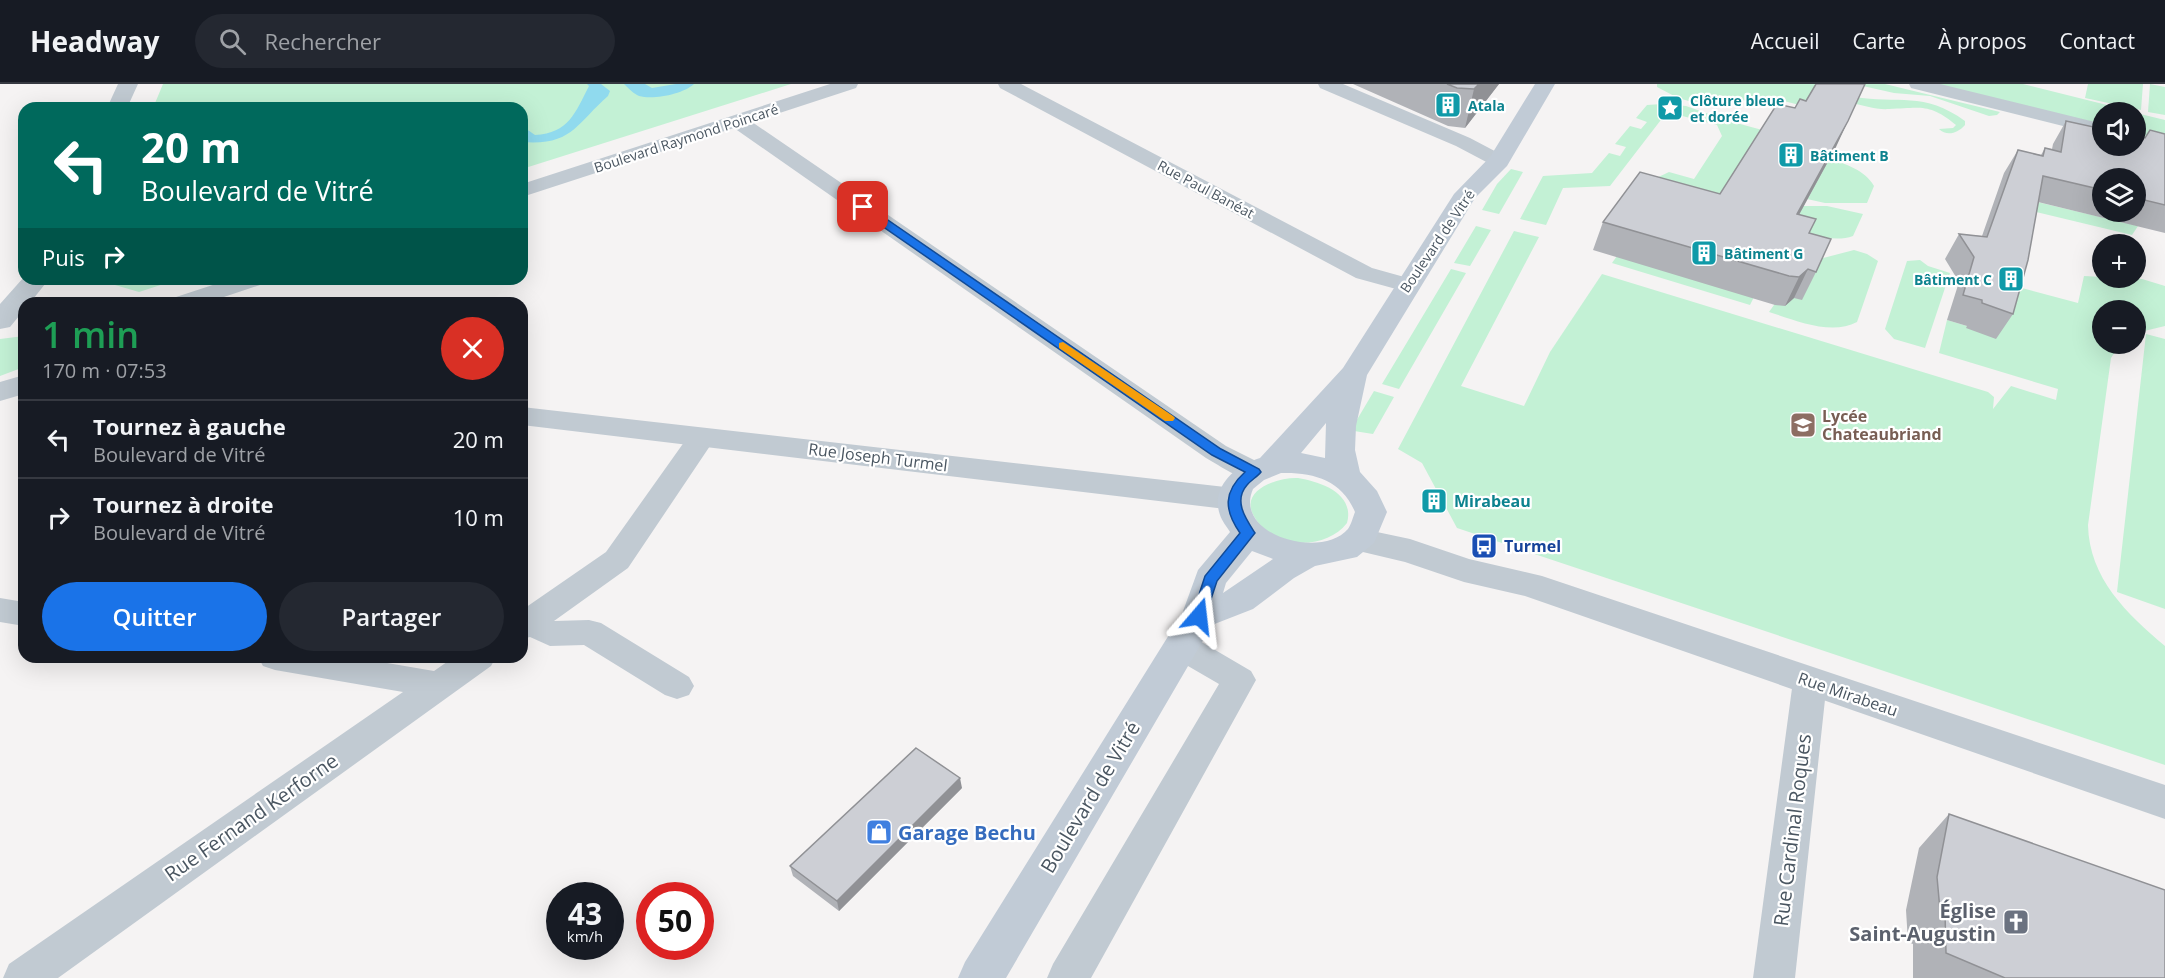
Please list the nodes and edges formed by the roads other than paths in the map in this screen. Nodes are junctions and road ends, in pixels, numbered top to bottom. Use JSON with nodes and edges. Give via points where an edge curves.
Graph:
{"nodes":[{"id":1,"x":128,"y":84,"type":"edge"},
{"id":2,"x":849,"y":84,"type":"edge"},
{"id":3,"x":1007,"y":84,"type":"edge"},
{"id":4,"x":1327,"y":84,"type":"edge"},
{"id":5,"x":1545,"y":84,"type":"edge"},
{"id":6,"x":1918,"y":84,"type":"edge"},
{"id":7,"x":120,"y":102,"type":"edge"},
{"id":8,"x":737,"y":121,"type":"junction"},
{"id":9,"x":2092,"y":127,"type":"edge"},
{"id":10,"x":1499,"y":161,"type":"junction"},
{"id":11,"x":528,"y":189,"type":"edge"},
{"id":12,"x":33,"y":285,"type":"edge"},
{"id":13,"x":237,"y":285,"type":"edge"},
{"id":14,"x":1407,"y":285,"type":"junction"},
{"id":15,"x":22,"y":297,"type":"edge"},
{"id":16,"x":200,"y":297,"type":"edge"},
{"id":17,"x":18,"y":301,"type":"edge"},
{"id":18,"x":0,"y":321,"type":"edge"},
{"id":19,"x":18,"y":322,"type":"edge"},
{"id":20,"x":0,"y":326,"type":"edge"},
{"id":21,"x":1354,"y":373,"type":"junction"},
{"id":22,"x":18,"y":386,"type":"edge"},
{"id":23,"x":0,"y":392,"type":"edge"},
{"id":24,"x":528,"y":417,"type":"edge"},
{"id":25,"x":702,"y":437,"type":"junction"},
{"id":26,"x":1262,"y":469,"type":"junction"},
{"id":27,"x":1345,"y":476,"type":"junction"},
{"id":28,"x":1241,"y":516,"type":"junction"},
{"id":29,"x":1364,"y":530,"type":"junction"},
{"id":30,"x":1308,"y":555,"type":"junction"},
{"id":31,"x":0,"y":610,"type":"edge"},
{"id":32,"x":18,"y":613,"type":"edge"},
{"id":33,"x":528,"y":623,"type":"edge"},
{"id":34,"x":528,"y":625,"type":"edge"},
{"id":35,"x":1190,"y":632,"type":"junction"},
{"id":36,"x":310,"y":663,"type":"edge"},
{"id":37,"x":470,"y":663,"type":"edge"},
{"id":38,"x":1810,"y":681,"type":"junction"},
{"id":39,"x":439,"y":685,"type":"junction"},
{"id":40,"x":677,"y":686,"type":"dead end"},
{"id":41,"x":2165,"y":802,"type":"edge"},
{"id":42,"x":24,"y":978,"type":"edge"},
{"id":43,"x":981,"y":978,"type":"edge"},
{"id":44,"x":1068,"y":978,"type":"edge"},
{"id":45,"x":1774,"y":978,"type":"edge"}],
"edges":[{"from":1,"to":7,"type":"street"},
{"from":2,"to":8,"type":"street","name":"Boulevard Raymond Poincaré"},
{"from":3,"to":14,"type":"street","name":"Rue Paul Banéat","via":[[1364,273]]},
{"from":4,"to":10,"type":"street"},
{"from":5,"to":10,"type":"main road","name":"Boulevard de Vitré"},
{"from":6,"to":9,"type":"street"},
{"from":8,"to":11,"type":"street","name":"Boulevard Raymond Poincaré"},
{"from":8,"to":26,"type":"street","via":[[1216,452]]},
{"from":10,"to":14,"type":"main road","name":"Boulevard de Vitré","via":[[1466,194]]},
{"from":12,"to":15,"type":"street"},
{"from":13,"to":16,"type":"street"},
{"from":14,"to":21,"type":"main road","name":"Boulevard de Vitré"},
{"from":17,"to":18,"type":"street"},
{"from":19,"to":20,"type":"street"},
{"from":21,"to":26,"type":"main road","name":"Boulevard de Vitré","via":[[1289,447]]},
{"from":21,"to":27,"type":"main road","name":"Boulevard de Vitré","via":[[1338,439]]},
{"from":22,"to":23,"type":"street"},
{"from":24,"to":25,"type":"street","name":"Rue Joseph Turmel"},
{"from":25,"to":28,"type":"street","name":"Rue Joseph Turmel"},
{"from":25,"to":33,"type":"street","via":[[618,560]]},
{"from":26,"to":27,"type":"main road","name":"Boulevard de Vitré","via":[[1288,463],[1312,464]]},
{"from":26,"to":28,"type":"main road","name":"Boulevard de Vitré","via":[[1240,484]]},
{"from":27,"to":29,"type":"main road","name":"Boulevard de Vitré","via":[[1369,504]]},
{"from":28,"to":30,"type":"main road","via":[[1271,547]]},
{"from":28,"to":35,"type":"main road","name":"Boulevard de Vitré","via":[[1210,579]]},
{"from":29,"to":30,"type":"main road","via":[[1342,550]]},
{"from":29,"to":38,"type":"street","name":"Rue Mirabeau","via":[[1464,570],[1530,585]]},
{"from":30,"to":35,"type":"main road"},
{"from":31,"to":32,"type":"street"},
{"from":34,"to":40,"type":"street","via":[[550,634],[589,632]]},
{"from":35,"to":43,"type":"main road","name":"Boulevard de Vitré"},
{"from":35,"to":44,"type":"street","via":[[1239,680]]},
{"from":36,"to":39,"type":"street"},
{"from":37,"to":39,"type":"street","name":"Rue Fernand Kerforne"},
{"from":38,"to":41,"type":"street","name":"Rue Mirabeau"},
{"from":38,"to":45,"type":"street","name":"Rue Cardinal Roques"},
{"from":39,"to":42,"type":"street","name":"Rue Fernand Kerforne"}]}
